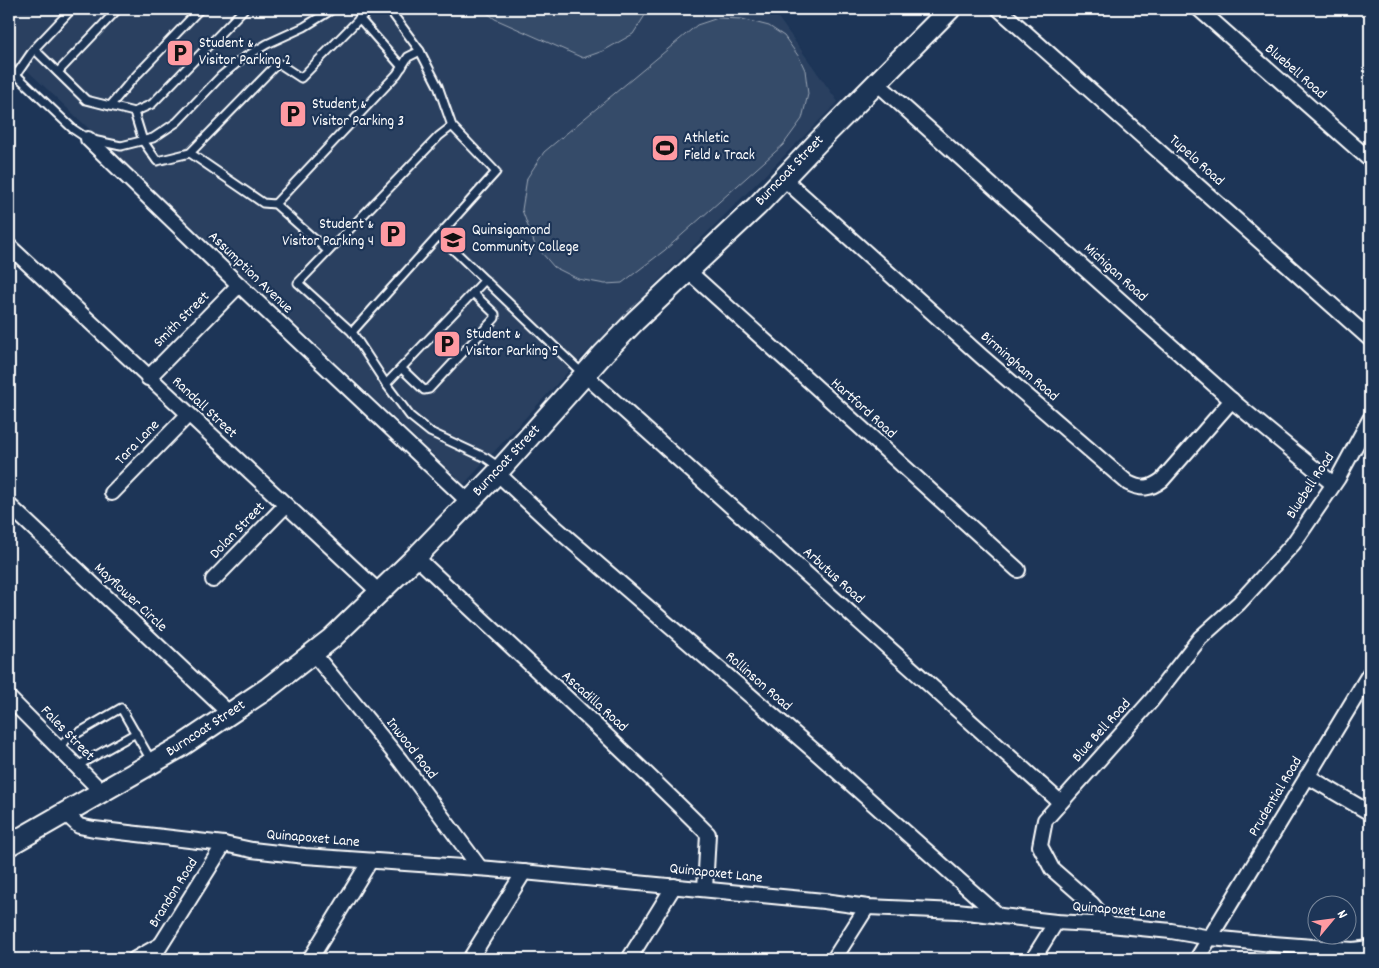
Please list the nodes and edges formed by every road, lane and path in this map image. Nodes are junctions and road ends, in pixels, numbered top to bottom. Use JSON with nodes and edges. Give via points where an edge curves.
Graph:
{"nodes":[{"id":1,"x":72,"y":9,"type":"edge"},
{"id":2,"x":118,"y":9,"type":"edge"},
{"id":3,"x":200,"y":9,"type":"edge"},
{"id":4,"x":244,"y":9,"type":"edge"},
{"id":5,"x":333,"y":9,"type":"edge"},
{"id":6,"x":371,"y":9,"type":"edge"},
{"id":7,"x":389,"y":9,"type":"edge"},
{"id":8,"x":999,"y":9,"type":"edge"},
{"id":9,"x":1199,"y":9,"type":"edge"},
{"id":10,"x":946,"y":10,"type":"edge"},
{"id":11,"x":359,"y":18,"type":"junction"},
{"id":12,"x":34,"y":49,"type":"junction"},
{"id":13,"x":420,"y":51,"type":"junction"},
{"id":14,"x":402,"y":67,"type":"junction"},
{"id":15,"x":9,"y":68,"type":"edge"},
{"id":16,"x":58,"y":72,"type":"junction"},
{"id":17,"x":16,"y":75,"type":"junction"},
{"id":18,"x":877,"y":83,"type":"junction"},
{"id":19,"x":110,"y":106,"type":"junction"},
{"id":20,"x":134,"y":112,"type":"junction"},
{"id":21,"x":452,"y":126,"type":"junction"},
{"id":22,"x":88,"y":140,"type":"junction"},
{"id":23,"x":143,"y":141,"type":"junction"},
{"id":24,"x":190,"y":153,"type":"junction"},
{"id":25,"x":1370,"y":160,"type":"edge"},
{"id":26,"x":783,"y":178,"type":"junction"},
{"id":27,"x":275,"y":204,"type":"junction"},
{"id":28,"x":439,"y":236,"type":"junction"},
{"id":29,"x":9,"y":246,"type":"edge"},
{"id":30,"x":328,"y":251,"type":"junction"},
{"id":31,"x":688,"y":271,"type":"junction"},
{"id":32,"x":486,"y":280,"type":"junction"},
{"id":33,"x":240,"y":285,"type":"junction"},
{"id":34,"x":473,"y":293,"type":"junction"},
{"id":35,"x":352,"y":332,"type":"junction"},
{"id":36,"x":1370,"y":339,"type":"edge"},
{"id":37,"x":402,"y":369,"type":"junction"},
{"id":38,"x":584,"y":375,"type":"junction"},
{"id":39,"x":148,"y":378,"type":"junction"},
{"id":40,"x":386,"y":384,"type":"junction"},
{"id":41,"x":1232,"y":400,"type":"junction"},
{"id":42,"x":188,"y":415,"type":"junction"},
{"id":43,"x":1370,"y":419,"type":"edge"},
{"id":44,"x":499,"y":471,"type":"junction"},
{"id":45,"x":1333,"y":484,"type":"junction"},
{"id":46,"x":112,"y":493,"type":"dead end"},
{"id":47,"x":469,"y":502,"type":"junction"},
{"id":48,"x":9,"y":505,"type":"edge"},
{"id":49,"x":286,"y":505,"type":"junction"},
{"id":50,"x":416,"y":557,"type":"junction"},
{"id":51,"x":1273,"y":566,"type":"joint"},
{"id":52,"x":1018,"y":570,"type":"dead end"},
{"id":53,"x":213,"y":580,"type":"dead end"},
{"id":54,"x":378,"y":592,"type":"junction"},
{"id":55,"x":313,"y":653,"type":"junction"},
{"id":56,"x":1370,"y":673,"type":"edge"},
{"id":57,"x":9,"y":698,"type":"edge"},
{"id":58,"x":230,"y":714,"type":"junction"},
{"id":59,"x":136,"y":733,"type":"junction"},
{"id":60,"x":60,"y":749,"type":"junction"},
{"id":61,"x":153,"y":763,"type":"junction"},
{"id":62,"x":77,"y":766,"type":"junction"},
{"id":63,"x":1307,"y":776,"type":"junction"},
{"id":64,"x":102,"y":792,"type":"junction"},
{"id":65,"x":1060,"y":802,"type":"junction"},
{"id":66,"x":65,"y":813,"type":"junction"},
{"id":67,"x":1370,"y":813,"type":"edge"},
{"id":68,"x":224,"y":844,"type":"junction"},
{"id":69,"x":9,"y":845,"type":"edge"},
{"id":70,"x":370,"y":861,"type":"junction"},
{"id":71,"x":480,"y":868,"type":"junction"},
{"id":72,"x":524,"y":872,"type":"junction"},
{"id":73,"x":674,"y":886,"type":"junction"},
{"id":74,"x":704,"y":889,"type":"junction"},
{"id":75,"x":868,"y":907,"type":"junction"},
{"id":76,"x":998,"y":915,"type":"junction"},
{"id":77,"x":1056,"y":922,"type":"junction"},
{"id":78,"x":1110,"y":925,"type":"junction"},
{"id":79,"x":1211,"y":938,"type":"junction"},
{"id":80,"x":162,"y":944,"type":"junction"},
{"id":81,"x":1363,"y":952,"type":"edge"},
{"id":82,"x":135,"y":959,"type":"edge"},
{"id":83,"x":152,"y":959,"type":"edge"},
{"id":84,"x":310,"y":959,"type":"edge"},
{"id":85,"x":470,"y":959,"type":"edge"},
{"id":86,"x":629,"y":959,"type":"edge"},
{"id":87,"x":834,"y":959,"type":"edge"},
{"id":88,"x":1033,"y":959,"type":"edge"},
{"id":89,"x":1197,"y":959,"type":"edge"}],
"edges":[{"from":1,"to":12,"type":"lane"},
{"from":2,"to":16,"type":"lane"},
{"from":3,"to":19,"type":"lane"},
{"from":4,"to":20,"type":"lane","via":[[152,104]]},
{"from":5,"to":23,"type":"lane","via":[[242,59],[177,122]]},
{"from":6,"to":11,"type":"lane"},
{"from":7,"to":13,"type":"lane"},
{"from":8,"to":36,"type":"street","name":"Tupelo Road"},
{"from":9,"to":25,"type":"street","name":"Bluebell Road"},
{"from":10,"to":18,"type":"main road","name":"Burncoat Street"},
{"from":11,"to":14,"type":"lane"},
{"from":11,"to":24,"type":"lane","via":[[301,78],[278,63]]},
{"from":12,"to":16,"type":"lane"},
{"from":12,"to":17,"type":"lane"},
{"from":13,"to":14,"type":"lane","via":[[408,57]]},
{"from":13,"to":21,"type":"lane","via":[[438,86]]},
{"from":14,"to":27,"type":"lane"},
{"from":15,"to":17,"type":"lane","name":"Assumption Avenue"},
{"from":16,"to":19,"type":"lane","via":[[86,100]]},
{"from":17,"to":22,"type":"lane","name":"Assumption Avenue"},
{"from":18,"to":26,"type":"main road","name":"Burncoat Street"},
{"from":18,"to":41,"type":"street","name":"Michigan Road"},
{"from":19,"to":20,"type":"lane"},
{"from":20,"to":23,"type":"lane"},
{"from":21,"to":28,"type":"lane","via":[[496,172]]},
{"from":21,"to":30,"type":"lane"},
{"from":22,"to":23,"type":"lane","via":[[121,146]]},
{"from":22,"to":33,"type":"street","name":"Assumption Avenue"},
{"from":23,"to":24,"type":"lane","via":[[156,161]]},
{"from":24,"to":27,"type":"lane","via":[[263,203]]},
{"from":26,"to":31,"type":"main road","name":"Burncoat Street"},
{"from":26,"to":41,"type":"street","name":"Birmingham Road","via":[[1128,484],[1144,488],[1162,480]]},
{"from":27,"to":30,"type":"lane"},
{"from":28,"to":32,"type":"lane"},
{"from":28,"to":35,"type":"lane"},
{"from":29,"to":39,"type":"street","name":"Randall Street"},
{"from":30,"to":35,"type":"lane","via":[[298,283]]},
{"from":31,"to":38,"type":"main road","name":"Burncoat Street"},
{"from":31,"to":52,"type":"street","name":"Hartford Road"},
{"from":32,"to":34,"type":"lane"},
{"from":32,"to":38,"type":"lane"},
{"from":33,"to":39,"type":"street","name":"Smith Street"},
{"from":33,"to":47,"type":"street","name":"Assumption Avenue"},
{"from":34,"to":37,"type":"lane"},
{"from":34,"to":37,"type":"lane","via":[[495,314],[495,318],[429,388],[424,390]]},
{"from":35,"to":40,"type":"lane"},
{"from":37,"to":40,"type":"lane"},
{"from":38,"to":44,"type":"main road","name":"Burncoat Street"},
{"from":38,"to":65,"type":"street","name":"Arbutus Road"},
{"from":39,"to":42,"type":"street","name":"Randall Street"},
{"from":40,"to":44,"type":"lane","via":[[410,416],[430,432],[486,458]]},
{"from":41,"to":45,"type":"street","name":"Michigan Road"},
{"from":42,"to":46,"type":"street","name":"Tara Lane"},
{"from":42,"to":49,"type":"street","name":"Randall Street"},
{"from":43,"to":45,"type":"street","name":"Bluebell Road"},
{"from":44,"to":47,"type":"main road","name":"Burncoat Street"},
{"from":44,"to":76,"type":"street","name":"Rollinson Road","via":[[556,528]]},
{"from":45,"to":51,"type":"street","name":"Bluebell Road","via":[[1293,544]]},
{"from":47,"to":50,"type":"main road","name":"Burncoat Street"},
{"from":48,"to":58,"type":"street","name":"Mayflower Circle"},
{"from":49,"to":53,"type":"street","name":"Dolan Street"},
{"from":49,"to":54,"type":"street","name":"Randall Street"},
{"from":50,"to":54,"type":"main road","name":"Burncoat Street"},
{"from":50,"to":74,"type":"street","name":"Ascadilla Road","via":[[708,834]]},
{"from":51,"to":65,"type":"street","name":"Blue Bell Road","via":[[1200,638],[1151,701]]},
{"from":54,"to":55,"type":"main road","name":"Burncoat Street"},
{"from":55,"to":58,"type":"main road","name":"Burncoat Street"},
{"from":55,"to":71,"type":"street","name":"Inwood Road","via":[[400,760]]},
{"from":56,"to":63,"type":"street","name":"Prudential Road"},
{"from":57,"to":60,"type":"street","name":"Fales Street"},
{"from":58,"to":61,"type":"main road","name":"Burncoat Street"},
{"from":59,"to":60,"type":"lane","via":[[122,708],[66,740]]},
{"from":59,"to":61,"type":"lane"},
{"from":59,"to":62,"type":"lane"},
{"from":60,"to":62,"type":"street","name":"Fales Street"},
{"from":61,"to":64,"type":"main road","name":"Burncoat Street"},
{"from":62,"to":64,"type":"street","name":"Fales Street"},
{"from":63,"to":67,"type":"street"},
{"from":63,"to":79,"type":"street","name":"Prudential Road"},
{"from":64,"to":66,"type":"main road","name":"Burncoat Street"},
{"from":65,"to":78,"type":"street","name":"Blue Bell Road","via":[[1045,820],[1040,846],[1052,869],[1092,904]]},
{"from":66,"to":68,"type":"street","name":"Quinapoxet Lane","via":[[79,826],[87,828]]},
{"from":66,"to":69,"type":"main road","name":"Burncoat Street"},
{"from":68,"to":70,"type":"street","name":"Quinapoxet Lane","via":[[252,850]]},
{"from":68,"to":80,"type":"street","name":"Brandon Road"},
{"from":70,"to":71,"type":"street","name":"Quinapoxet Lane"},
{"from":70,"to":84,"type":"street"},
{"from":71,"to":72,"type":"street","name":"Quinapoxet Lane"},
{"from":72,"to":73,"type":"street","name":"Quinapoxet Lane"},
{"from":72,"to":85,"type":"street"},
{"from":73,"to":74,"type":"street","name":"Quinapoxet Lane"},
{"from":73,"to":86,"type":"street"},
{"from":74,"to":75,"type":"street","name":"Quinapoxet Lane"},
{"from":75,"to":76,"type":"street","name":"Quinapoxet Lane"},
{"from":75,"to":87,"type":"street"},
{"from":76,"to":77,"type":"street","name":"Quinapoxet Lane"},
{"from":77,"to":78,"type":"street","name":"Quinapoxet Lane"},
{"from":77,"to":88,"type":"street"},
{"from":78,"to":79,"type":"street","name":"Quinapoxet Lane"},
{"from":79,"to":81,"type":"street","name":"Quinapoxet Lane"},
{"from":79,"to":89,"type":"street","name":"Prudential Road"},
{"from":80,"to":82,"type":"street"},
{"from":80,"to":83,"type":"street","name":"Brandon Road"}]}
